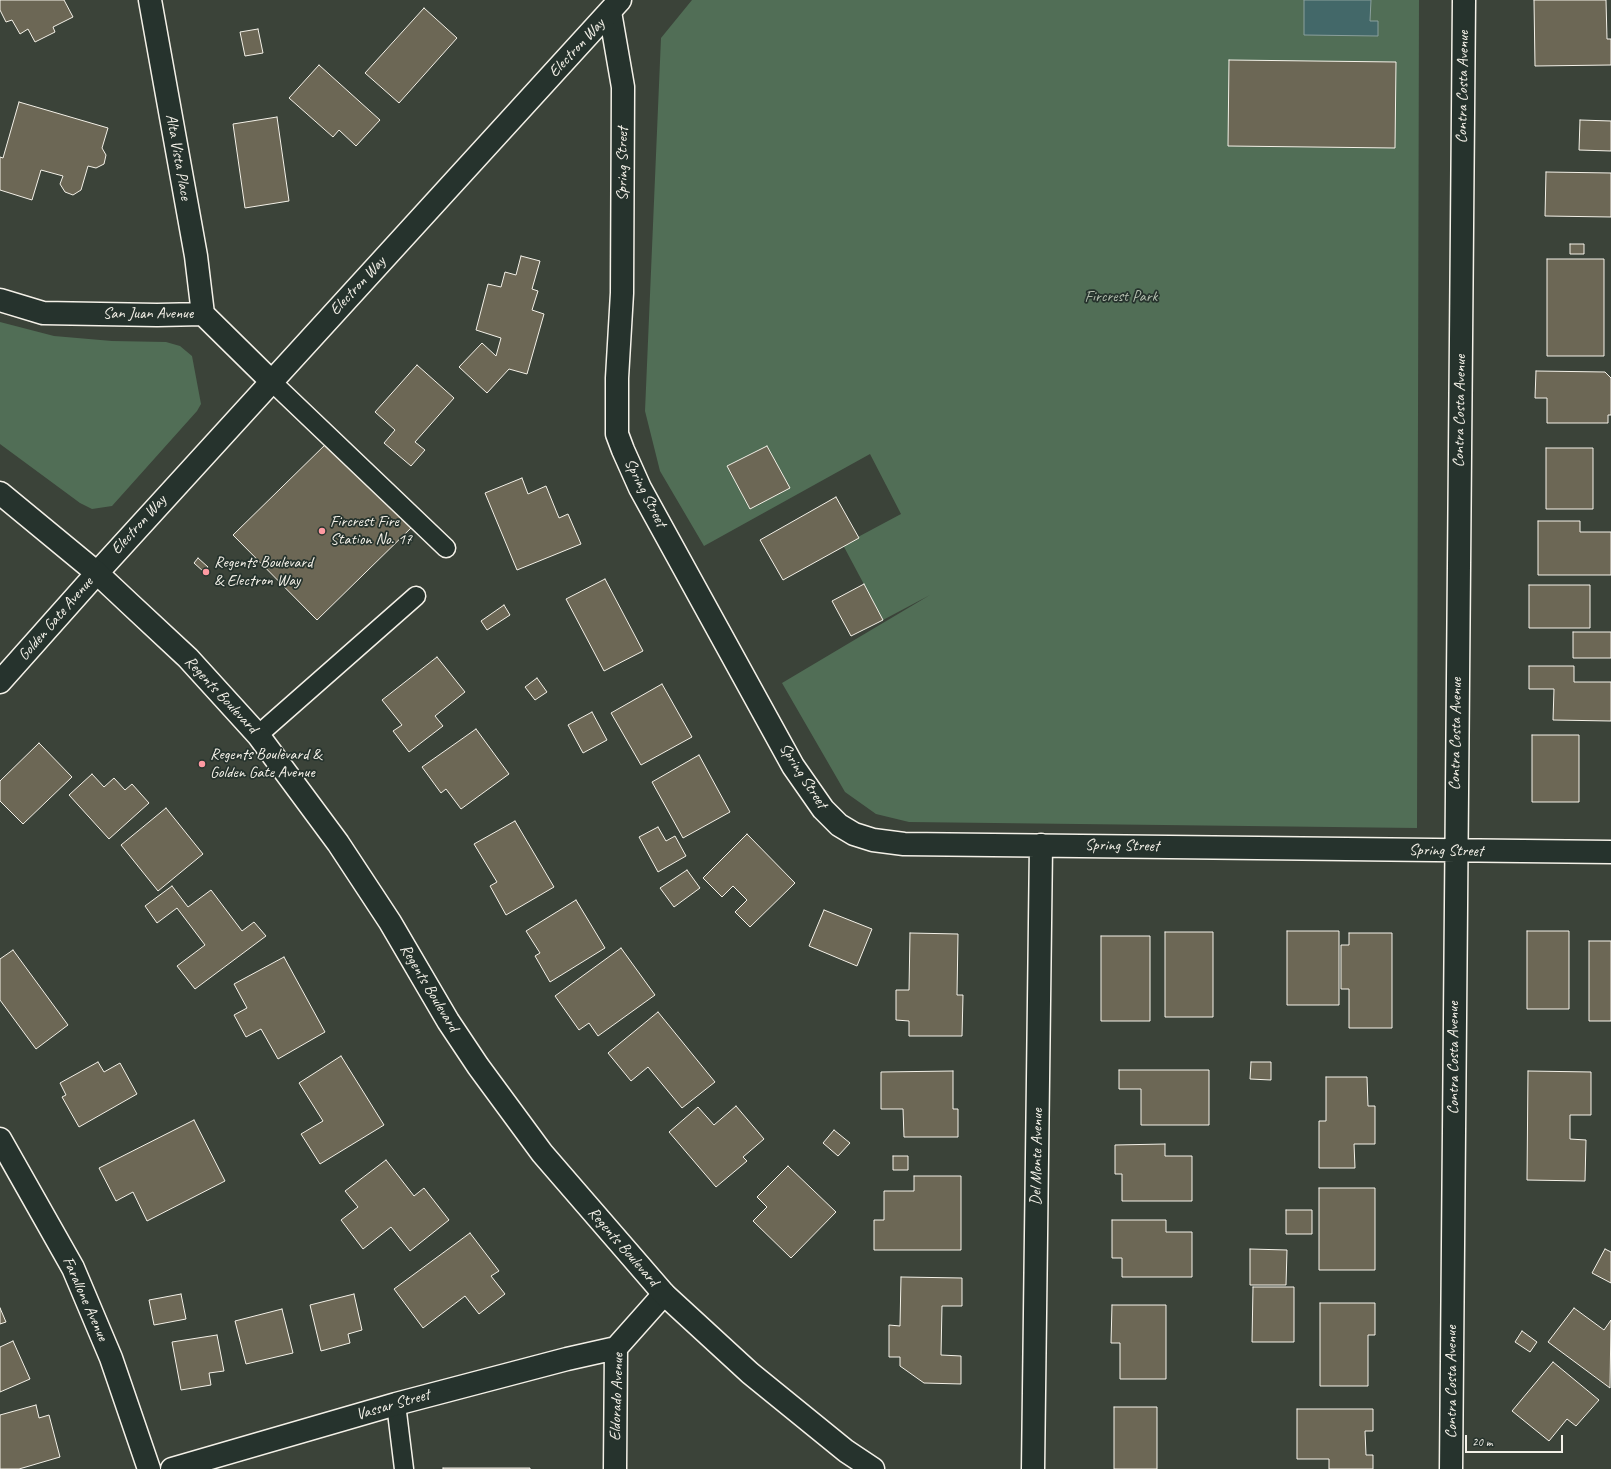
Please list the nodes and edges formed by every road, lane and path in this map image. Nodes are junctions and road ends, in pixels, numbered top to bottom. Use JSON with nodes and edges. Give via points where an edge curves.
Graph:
{"nodes":[{"id":1,"x":150,"y":0,"type":"edge"},
{"id":2,"x":1464,"y":0,"type":"edge"},
{"id":3,"x":615,"y":6,"type":"edge"},
{"id":4,"x":0,"y":300,"type":"edge"},
{"id":5,"x":204,"y":314,"type":"junction"},
{"id":6,"x":271,"y":381,"type":"junction"},
{"id":7,"x":0,"y":493,"type":"edge"},
{"id":8,"x":446,"y":548,"type":"dead end"},
{"id":9,"x":97,"y":573,"type":"junction"},
{"id":10,"x":416,"y":596,"type":"dead end"},
{"id":11,"x":0,"y":682,"type":"edge"},
{"id":12,"x":258,"y":735,"type":"junction"},
{"id":13,"x":1041,"y":845,"type":"junction"},
{"id":14,"x":1455,"y":851,"type":"junction"},
{"id":15,"x":1611,"y":852,"type":"edge"},
{"id":16,"x":0,"y":1139,"type":"edge"},
{"id":17,"x":664,"y":1294,"type":"junction"},
{"id":18,"x":616,"y":1348,"type":"junction"},
{"id":19,"x":396,"y":1404,"type":"junction"},
{"id":20,"x":149,"y":1469,"type":"edge"},
{"id":21,"x":172,"y":1469,"type":"edge"},
{"id":22,"x":404,"y":1469,"type":"edge"},
{"id":23,"x":615,"y":1469,"type":"edge"},
{"id":24,"x":873,"y":1469,"type":"edge"},
{"id":25,"x":1033,"y":1469,"type":"edge"},
{"id":26,"x":1451,"y":1469,"type":"edge"}],
"edges":[{"from":1,"to":5,"type":"street","name":"Alta Vista Place","via":[[195,248]]},
{"from":2,"to":14,"type":"street","name":"Contra Costa Avenue"},
{"from":3,"to":6,"type":"street","name":"Electron Way"},
{"from":3,"to":13,"type":"street","name":"Spring Street","via":[[623,87],[622,293],[617,434],[640,488],[793,766],[823,809],[839,825],[854,834],[873,840],[904,844]]},
{"from":4,"to":5,"type":"street","name":"San Juan Avenue","via":[[43,313]]},
{"from":5,"to":6,"type":"street","name":"San Juan Avenue"},
{"from":6,"to":8,"type":"lane"},
{"from":6,"to":9,"type":"street","name":"Electron Way"},
{"from":7,"to":9,"type":"street","name":"Regents Boulevard"},
{"from":9,"to":11,"type":"street","name":"Golden Gate Avenue"},
{"from":9,"to":12,"type":"street","name":"Regents Boulevard","via":[[188,658]]},
{"from":10,"to":12,"type":"lane"},
{"from":12,"to":17,"type":"street","name":"Regents Boulevard","via":[[338,843],[390,922],[448,1021],[478,1066],[542,1153]]},
{"from":13,"to":14,"type":"street","name":"Spring Street"},
{"from":13,"to":25,"type":"street","name":"Del Monte Avenue"},
{"from":14,"to":15,"type":"street","name":"Spring Street"},
{"from":14,"to":26,"type":"street","name":"Contra Costa Avenue"},
{"from":16,"to":20,"type":"street","name":"Farallone Avenue","via":[[73,1268],[111,1358]]},
{"from":17,"to":18,"type":"street","name":"Eldorado Avenue"},
{"from":17,"to":24,"type":"street","name":"Regents Boulevard","via":[[750,1373],[846,1451]]},
{"from":18,"to":19,"type":"street","name":"Vassar Street"},
{"from":18,"to":23,"type":"street","name":"Eldorado Avenue"},
{"from":19,"to":21,"type":"street","name":"Vassar Street"},
{"from":19,"to":22,"type":"lane"}]}
